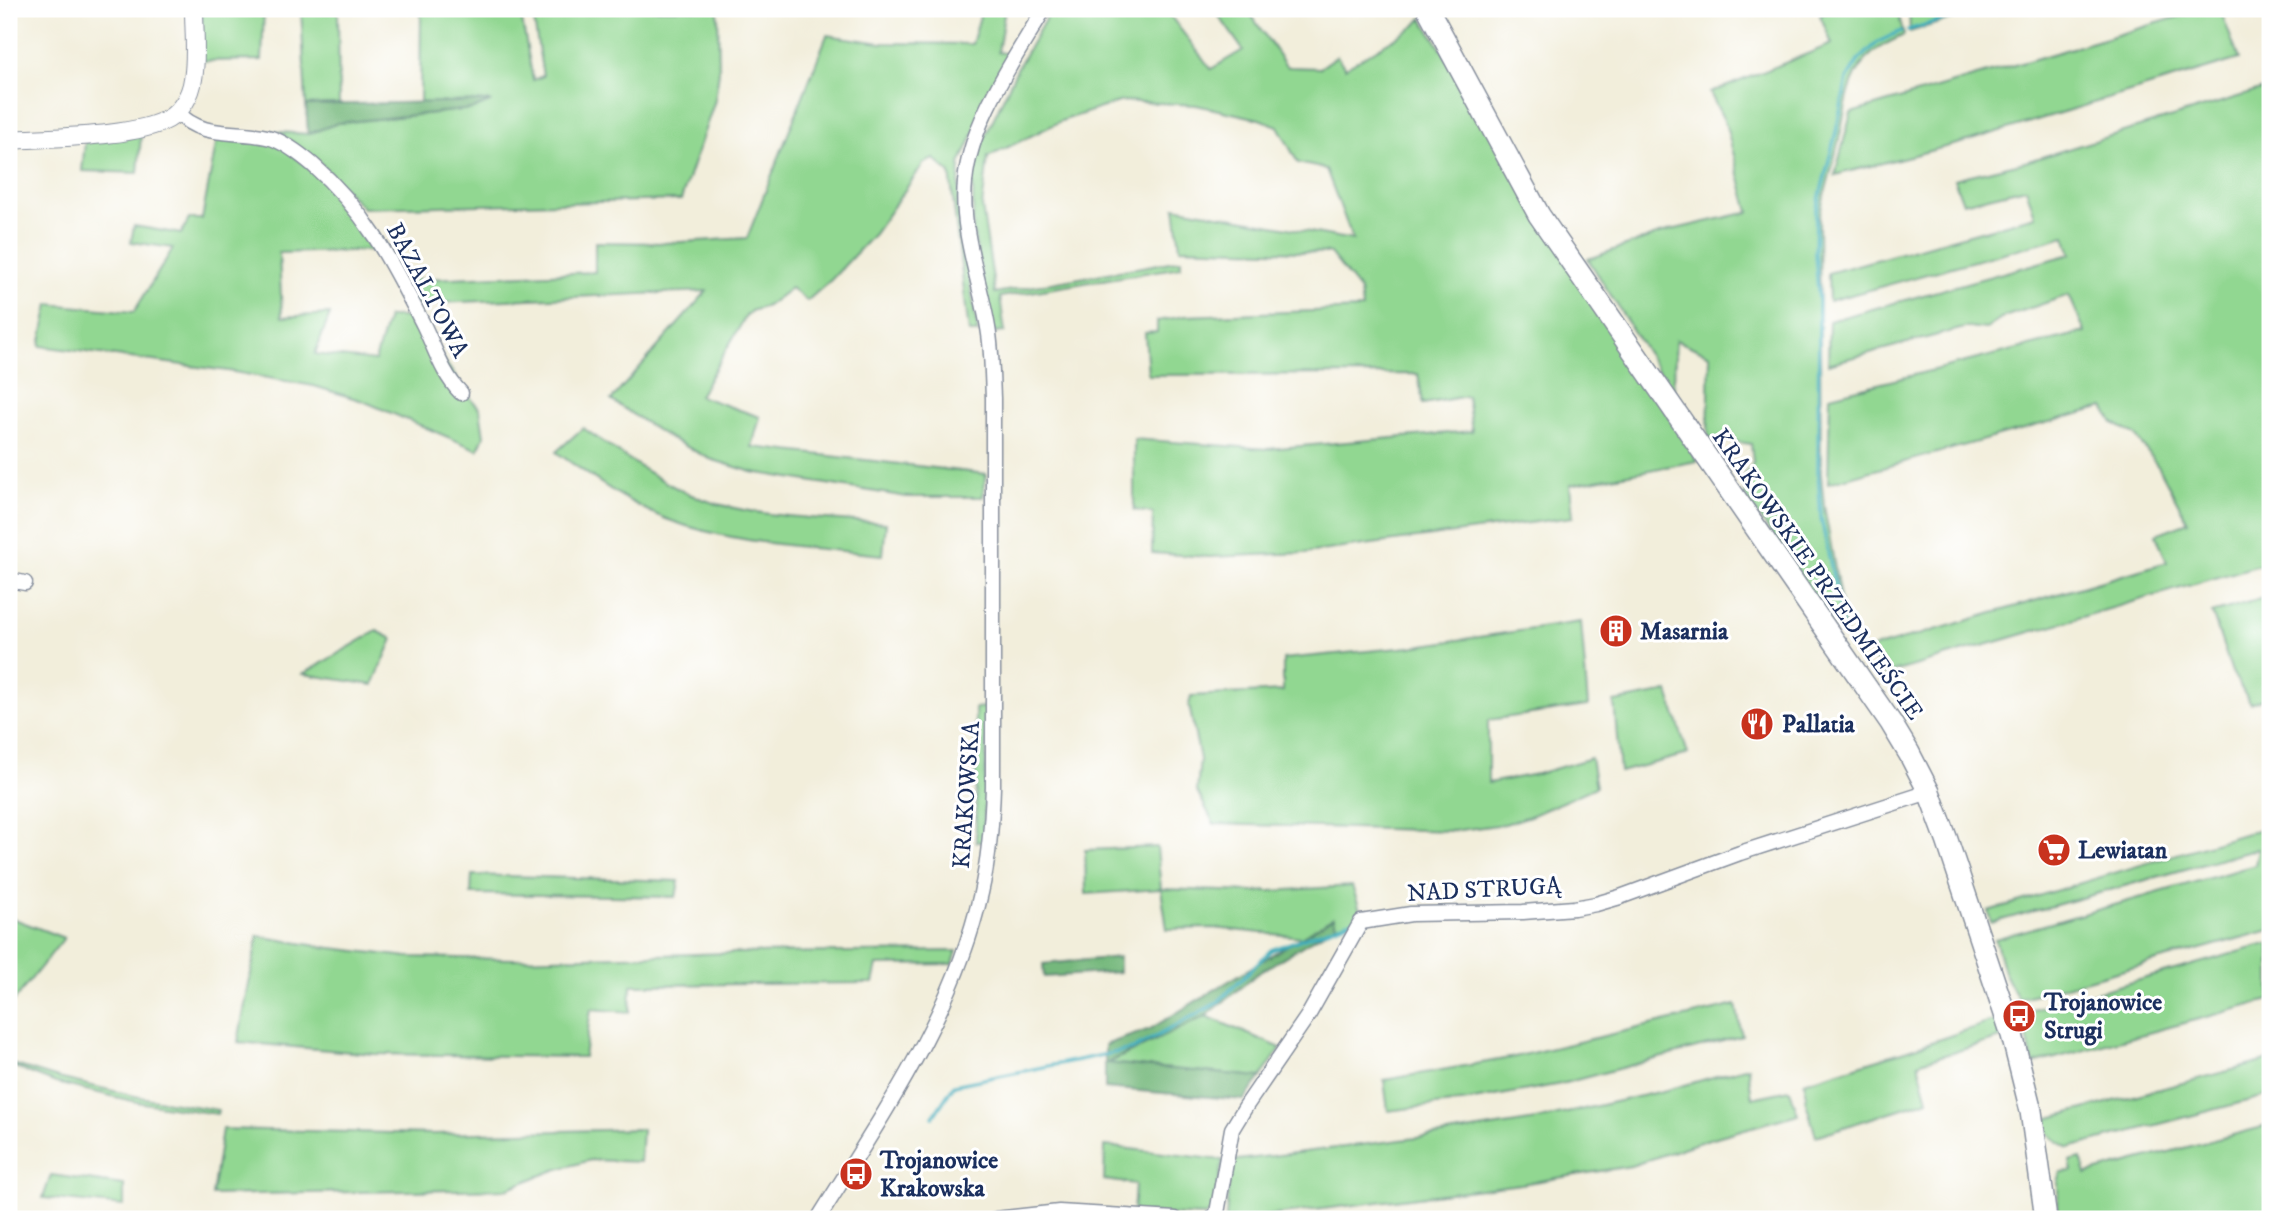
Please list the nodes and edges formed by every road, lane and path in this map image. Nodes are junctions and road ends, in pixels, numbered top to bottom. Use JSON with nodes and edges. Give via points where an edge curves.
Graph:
{"nodes":[{"id":1,"x":194,"y":9,"type":"edge"},
{"id":2,"x":1044,"y":9,"type":"edge"},
{"id":3,"x":1428,"y":9,"type":"edge"},
{"id":4,"x":177,"y":112,"type":"junction"},
{"id":5,"x":9,"y":141,"type":"edge"},
{"id":6,"x":461,"y":393,"type":"dead end"},
{"id":7,"x":9,"y":580,"type":"edge"},
{"id":8,"x":25,"y":583,"type":"dead end"},
{"id":9,"x":1928,"y":792,"type":"junction"},
{"id":10,"x":818,"y":1219,"type":"edge"},
{"id":11,"x":996,"y":1219,"type":"edge"},
{"id":12,"x":1175,"y":1219,"type":"edge"},
{"id":13,"x":1212,"y":1219,"type":"edge"},
{"id":14,"x":2046,"y":1219,"type":"edge"}],
"edges":[{"from":1,"to":4,"type":"street","via":[[193,79]]},
{"from":2,"to":10,"type":"street","name":"KRAKOWSKA","via":[[985,116],[965,181],[967,230],[989,334],[993,423],[994,751],[991,834],[982,892],[946,999],[916,1058]]},
{"from":3,"to":9,"type":"main road","name":"KRAKOWSKIE PRZEDMIEŚCIE","via":[[1539,215],[1891,723]]},
{"from":4,"to":5,"type":"street","via":[[143,128]]},
{"from":4,"to":6,"type":"street","name":"BAZALTOWA","via":[[202,130],[274,139],[294,149],[334,184],[389,257],[447,376]]},
{"from":7,"to":8,"type":"street"},
{"from":9,"to":13,"type":"street","name":"NAD STRUGĄ","via":[[1596,904],[1523,912],[1411,914],[1361,922],[1309,1014],[1232,1129],[1217,1213]]},
{"from":9,"to":14,"type":"main road","name":"KRAKOWSKIE PRZEDMIEŚCIE","via":[[2017,1052],[2031,1111]]},
{"from":11,"to":12,"type":"street","via":[[1059,1212]]}]}
